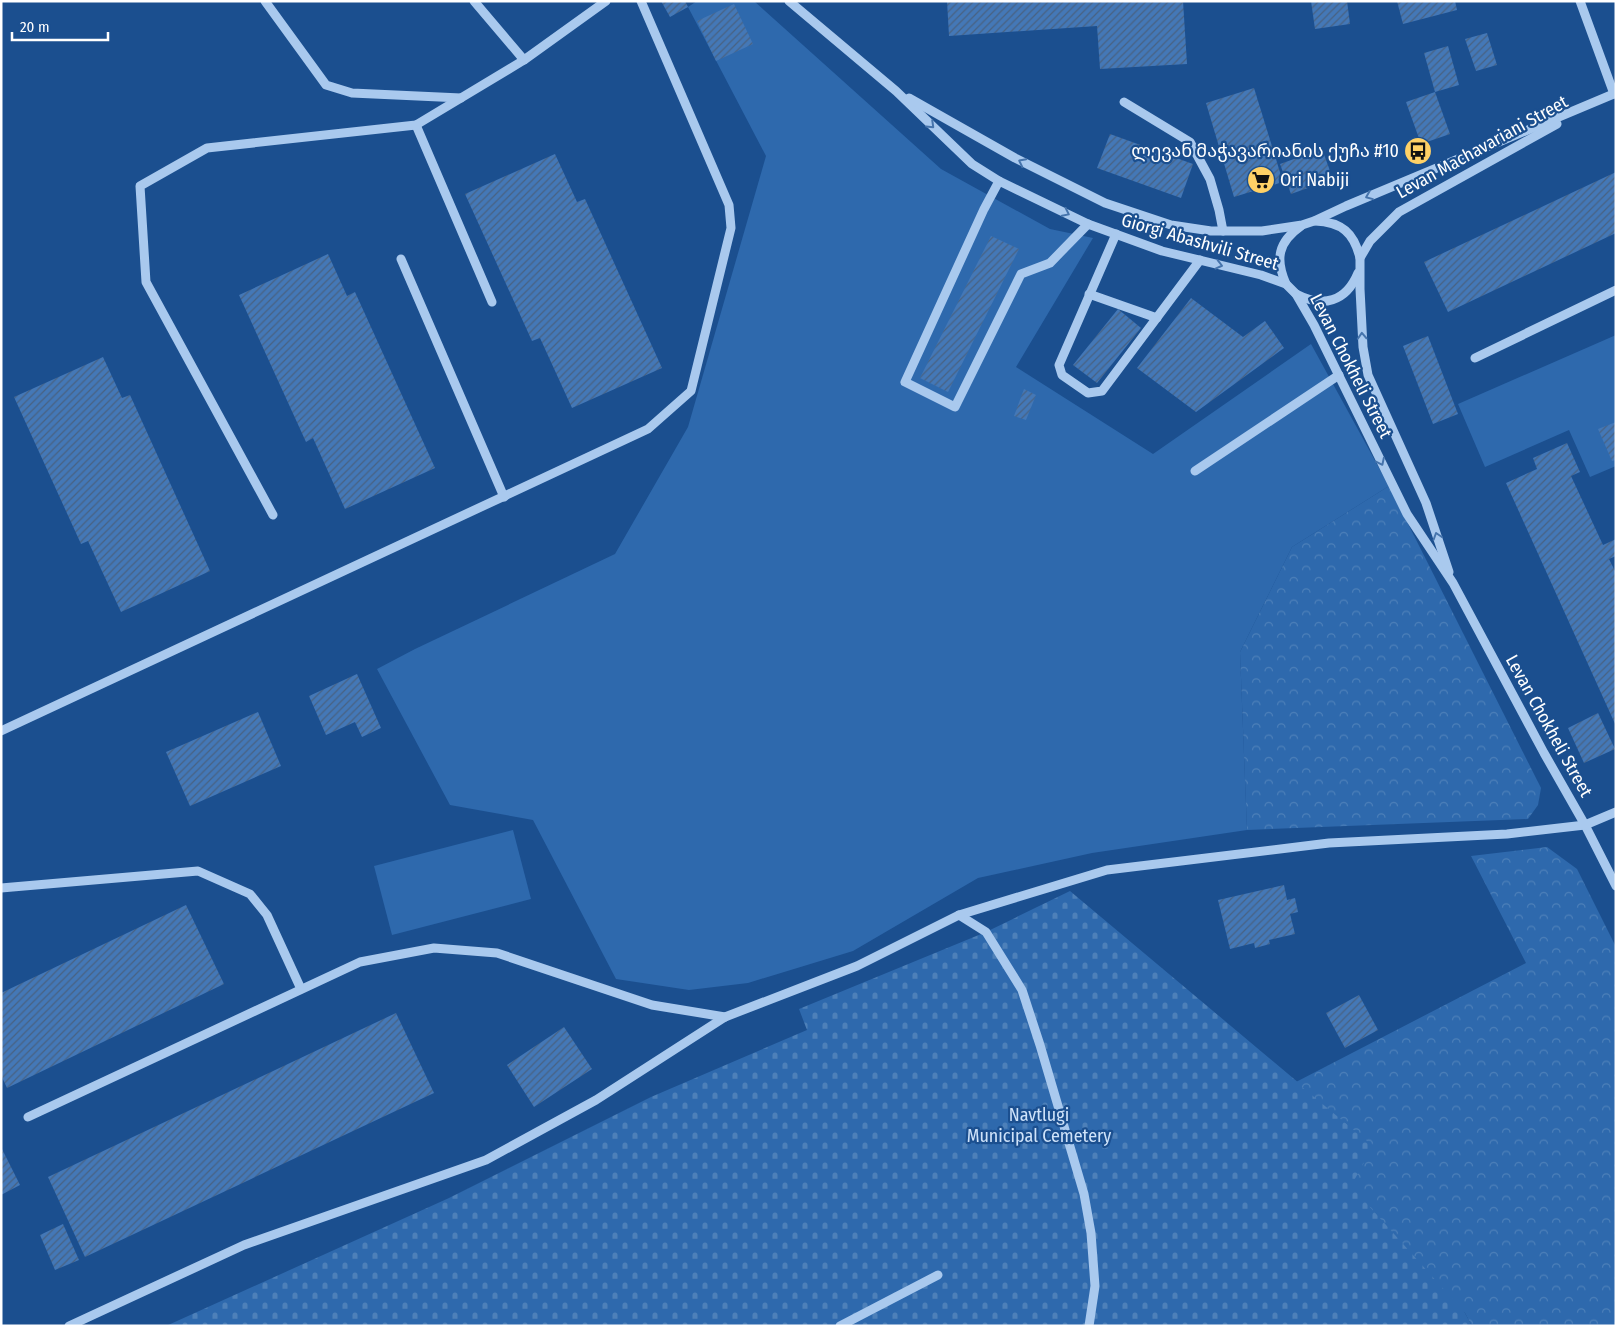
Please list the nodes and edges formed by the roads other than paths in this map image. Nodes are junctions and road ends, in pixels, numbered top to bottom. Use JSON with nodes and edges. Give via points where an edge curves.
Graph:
{"nodes":[{"id":1,"x":265,"y":1,"type":"edge"},
{"id":2,"x":474,"y":1,"type":"edge"},
{"id":3,"x":606,"y":1,"type":"edge"},
{"id":4,"x":641,"y":1,"type":"edge"},
{"id":5,"x":789,"y":1,"type":"edge"},
{"id":6,"x":1580,"y":1,"type":"edge"},
{"id":7,"x":524,"y":60,"type":"junction"},
{"id":8,"x":896,"y":91,"type":"junction"},
{"id":9,"x":1615,"y":93,"type":"edge"},
{"id":10,"x":461,"y":98,"type":"junction"},
{"id":11,"x":1124,"y":102,"type":"dead end"},
{"id":12,"x":1592,"y":104,"type":"junction"},
{"id":13,"x":416,"y":125,"type":"junction"},
{"id":14,"x":999,"y":181,"type":"junction"},
{"id":15,"x":1314,"y":221,"type":"junction"},
{"id":16,"x":1088,"y":224,"type":"junction"},
{"id":17,"x":1302,"y":225,"type":"junction"},
{"id":18,"x":1223,"y":231,"type":"junction"},
{"id":19,"x":1116,"y":234,"type":"junction"},
{"id":20,"x":1360,"y":258,"type":"junction"},
{"id":21,"x":401,"y":259,"type":"dead end"},
{"id":22,"x":1200,"y":260,"type":"junction"},
{"id":23,"x":1360,"y":270,"type":"junction"},
{"id":24,"x":1286,"y":284,"type":"junction"},
{"id":25,"x":1616,"y":290,"type":"edge"},
{"id":26,"x":1089,"y":294,"type":"junction"},
{"id":27,"x":1296,"y":294,"type":"junction"},
{"id":28,"x":492,"y":302,"type":"dead end"},
{"id":29,"x":1157,"y":318,"type":"junction"},
{"id":30,"x":1475,"y":358,"type":"dead end"},
{"id":31,"x":1339,"y":374,"type":"junction"},
{"id":32,"x":1195,"y":471,"type":"dead end"},
{"id":33,"x":504,"y":497,"type":"junction"},
{"id":34,"x":273,"y":515,"type":"dead end"},
{"id":35,"x":1453,"y":583,"type":"junction"},
{"id":36,"x":1,"y":731,"type":"edge"},
{"id":37,"x":1616,"y":812,"type":"edge"},
{"id":38,"x":1585,"y":825,"type":"junction"},
{"id":39,"x":1616,"y":886,"type":"edge"},
{"id":40,"x":1,"y":888,"type":"edge"},
{"id":41,"x":959,"y":915,"type":"junction"},
{"id":42,"x":301,"y":989,"type":"junction"},
{"id":43,"x":725,"y":1017,"type":"junction"},
{"id":44,"x":28,"y":1117,"type":"dead end"},
{"id":45,"x":938,"y":1275,"type":"dead end"},
{"id":46,"x":69,"y":1326,"type":"edge"},
{"id":47,"x":840,"y":1326,"type":"edge"},
{"id":48,"x":1089,"y":1326,"type":"edge"}],
"edges":[{"from":1,"to":10,"type":"street","via":[[326,85],[352,93]]},
{"from":2,"to":7,"type":"street"},
{"from":3,"to":7,"type":"street"},
{"from":4,"to":33,"type":"street","via":[[729,204],[731,228],[691,391],[648,430]]},
{"from":5,"to":8,"type":"street","name":"Giorgi Abashvili Street"},
{"from":6,"to":9,"type":"street"},
{"from":7,"to":10,"type":"street"},
{"from":8,"to":14,"type":"street","name":"Giorgi Abashvili Street","one_way":true,"via":[[972,164]]},
{"from":18,"to":8,"type":"street","name":"Giorgi Abashvili Street","one_way":true,"via":[[1171,225],[1105,203],[1015,158]]},
{"from":9,"to":12,"type":"street","name":"Levan Machavariani Street"},
{"from":10,"to":13,"type":"street"},
{"from":11,"to":18,"type":"street","via":[[1190,142],[1210,179]]},
{"from":12,"to":15,"type":"street","name":"Levan Machavariani Street","one_way":true},
{"from":12,"to":20,"type":"street","name":"Levan Machavariani Street","via":[[1399,212],[1370,241]]},
{"from":13,"to":28,"type":"street"},
{"from":13,"to":34,"type":"street","via":[[207,148],[140,186],[146,282]]},
{"from":14,"to":16,"type":"street","name":"Giorgi Abashvili Street","one_way":true},
{"from":14,"to":16,"type":"street","via":[[905,382],[955,407],[1021,274],[1050,263]]},
{"from":15,"to":17,"type":"street","name":"Levan Machavariani Street"},
{"from":15,"to":20,"type":"street","via":[[1340,226],[1350,234]]},
{"from":16,"to":19,"type":"street","name":"Giorgi Abashvili Street"},
{"from":17,"to":18,"type":"street","name":"Giorgi Abashvili Street","via":[[1262,231]]},
{"from":17,"to":24,"type":"street","via":[[1283,244],[1279,258],[1280,272]]},
{"from":19,"to":22,"type":"street","name":"Giorgi Abashvili Street","via":[[1162,251]]},
{"from":19,"to":26,"type":"street"},
{"from":20,"to":23,"type":"street"},
{"from":21,"to":33,"type":"street"},
{"from":22,"to":24,"type":"street","name":"Giorgi Abashvili Street","one_way":true},
{"from":22,"to":29,"type":"street"},
{"from":23,"to":27,"type":"street","via":[[1346,293],[1334,299],[1321,302]]},
{"from":35,"to":23,"type":"street","name":"Levan Chokheli Street","one_way":true,"via":[[1426,503],[1368,375],[1363,347]]},
{"from":24,"to":27,"type":"street","name":"Giorgi Abashvili Street"},
{"from":25,"to":30,"type":"street"},
{"from":26,"to":29,"type":"street"},
{"from":26,"to":29,"type":"street","via":[[1058,365],[1062,375],[1088,393],[1102,391]]},
{"from":27,"to":31,"type":"street","name":"Levan Chokheli Street"},
{"from":31,"to":32,"type":"street"},
{"from":31,"to":35,"type":"street","name":"Levan Chokheli Street","one_way":true,"via":[[1407,514]]},
{"from":33,"to":36,"type":"street"},
{"from":35,"to":38,"type":"street","name":"Levan Chokheli Street"},
{"from":37,"to":38,"type":"street"},
{"from":38,"to":39,"type":"street","name":"Levan Chokheli Street"},
{"from":38,"to":41,"type":"street","via":[[1508,834],[1329,843],[1107,870]]},
{"from":40,"to":42,"type":"street","via":[[198,871],[250,894],[267,915]]},
{"from":41,"to":43,"type":"street","via":[[857,966]]},
{"from":41,"to":48,"type":"street","via":[[986,932],[1022,990],[1040,1045],[1084,1194],[1091,1233],[1094,1286]]},
{"from":42,"to":43,"type":"street","via":[[360,962],[434,948],[497,953],[652,1005]]},
{"from":42,"to":44,"type":"street"},
{"from":43,"to":46,"type":"street","via":[[596,1100],[486,1160],[244,1244]]},
{"from":45,"to":47,"type":"street"}]}
